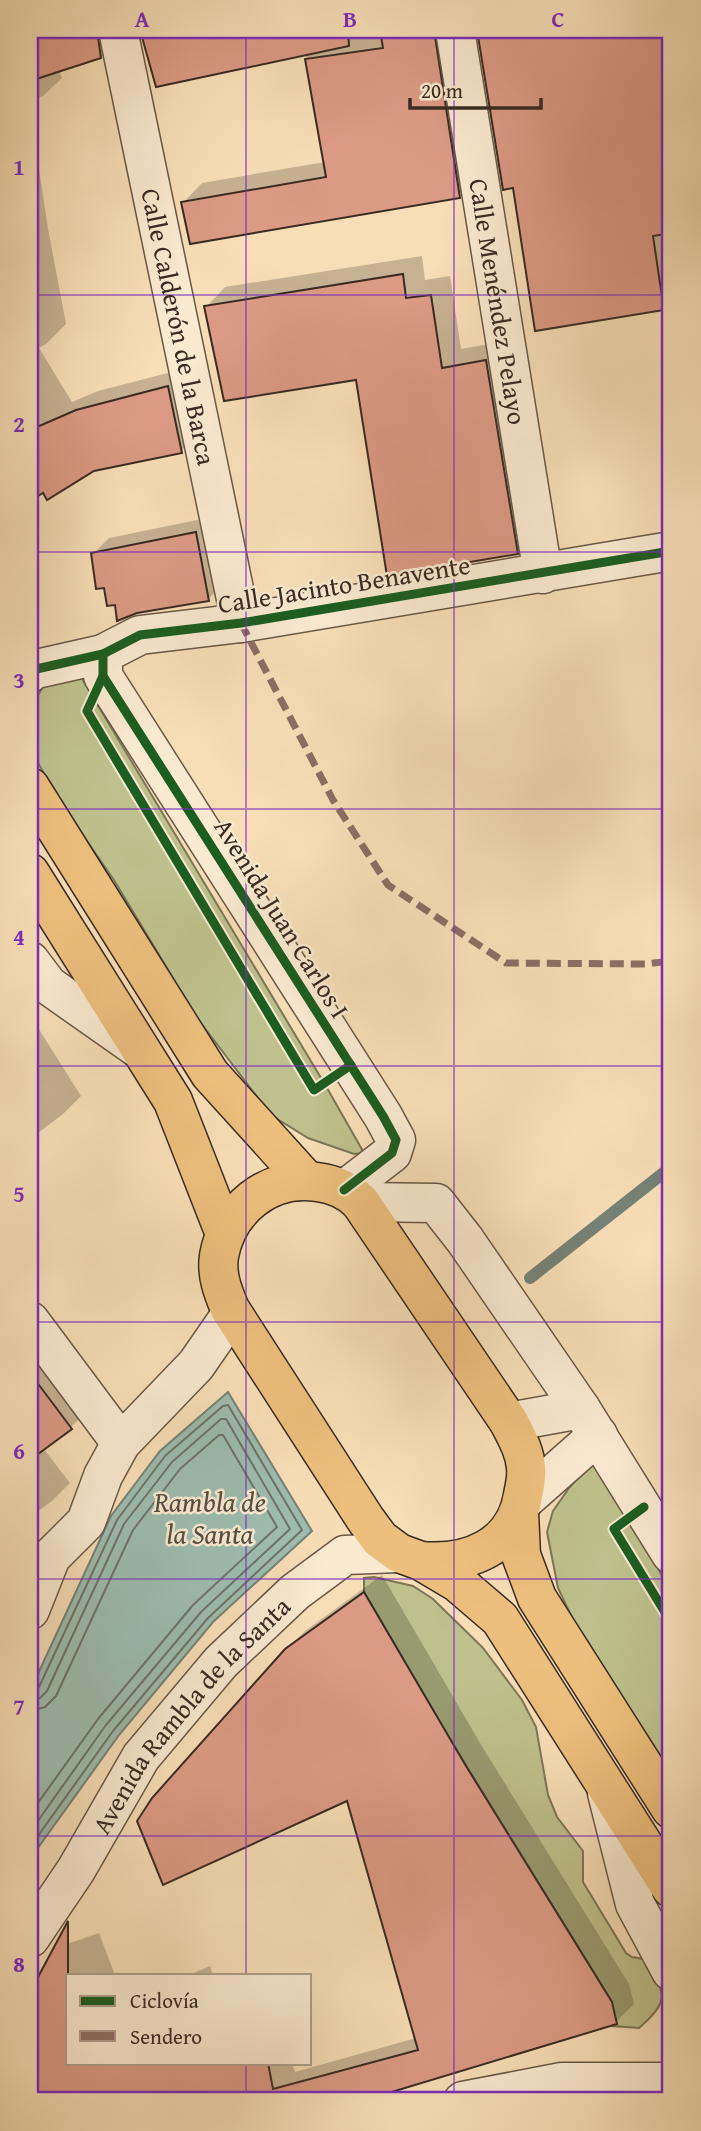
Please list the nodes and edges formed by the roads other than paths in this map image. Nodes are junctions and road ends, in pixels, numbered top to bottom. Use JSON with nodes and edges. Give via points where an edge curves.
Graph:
{"nodes":[{"id":1,"x":118,"y":30,"type":"edge"},
{"id":2,"x":454,"y":30,"type":"edge"},
{"id":3,"x":671,"y":551,"type":"edge"},
{"id":4,"x":543,"y":574,"type":"junction"},
{"id":5,"x":242,"y":623,"type":"junction"},
{"id":6,"x":103,"y":654,"type":"junction"},
{"id":7,"x":30,"y":673,"type":"edge"},
{"id":8,"x":30,"y":787,"type":"edge"},
{"id":9,"x":30,"y":873,"type":"edge"},
{"id":10,"x":30,"y":961,"type":"edge"},
{"id":11,"x":139,"y":1049,"type":"junction"},
{"id":12,"x":306,"y":1180,"type":"junction"},
{"id":13,"x":352,"y":1196,"type":"junction"},
{"id":14,"x":225,"y":1234,"type":"junction"},
{"id":15,"x":232,"y":1313,"type":"junction"},
{"id":16,"x":30,"y":1321,"type":"edge"},
{"id":17,"x":509,"y":1422,"type":"junction"},
{"id":18,"x":590,"y":1422,"type":"junction"},
{"id":19,"x":121,"y":1443,"type":"junction"},
{"id":20,"x":521,"y":1507,"type":"junction"},
{"id":21,"x":671,"y":1554,"type":"edge"},
{"id":22,"x":410,"y":1557,"type":"junction"},
{"id":23,"x":40,"y":1564,"type":"edge"},
{"id":24,"x":30,"y":1610,"type":"edge"},
{"id":25,"x":604,"y":1781,"type":"junction"},
{"id":26,"x":671,"y":1809,"type":"edge"},
{"id":27,"x":671,"y":1888,"type":"edge"},
{"id":28,"x":30,"y":1938,"type":"edge"},
{"id":29,"x":671,"y":1972,"type":"edge"},
{"id":30,"x":654,"y":2088,"type":"edge"},
{"id":31,"x":463,"y":2101,"type":"edge"}],
"edges":[{"from":1,"to":5,"type":"street","name":"Calle Calderón de la Barca"},
{"from":2,"to":4,"type":"street","name":"Calle Menéndez Pelayo"},
{"from":3,"to":4,"type":"street","name":"Calle Jacinto Benavente"},
{"from":4,"to":5,"type":"street","name":"Calle Jacinto Benavente"},
{"from":5,"to":6,"type":"street","name":"Calle Jacinto Benavente","via":[[140,635]]},
{"from":6,"to":7,"type":"street","name":"Calle Jacinto Benavente"},
{"from":6,"to":13,"type":"street","name":"Avenida Juan Carlos I","via":[[103,676],[396,1140],[392,1153]]},
{"from":8,"to":12,"type":"main road","via":[[210,1074]]},
{"from":9,"to":11,"type":"main road"},
{"from":10,"to":11,"type":"street","via":[[48,985]]},
{"from":11,"to":14,"type":"main road","via":[[173,1101]]},
{"from":12,"to":13,"type":"main road","via":[[331,1184]]},
{"from":12,"to":14,"type":"main road","via":[[257,1194],[238,1212]]},
{"from":13,"to":17,"type":"main road"},
{"from":13,"to":18,"type":"street","via":[[436,1203]]},
{"from":14,"to":15,"type":"main road","via":[[219,1259],[220,1285]]},
{"from":15,"to":19,"type":"street","via":[[196,1365]]},
{"from":15,"to":22,"type":"main road","via":[[366,1520],[380,1539]]},
{"from":16,"to":19,"type":"street"},
{"from":17,"to":18,"type":"street"},
{"from":17,"to":20,"type":"main road","via":[[526,1467]]},
{"from":18,"to":20,"type":"street"},
{"from":18,"to":21,"type":"street"},
{"from":19,"to":23,"type":"street","via":[[86,1522]]},
{"from":20,"to":22,"type":"main road","via":[[507,1533],[468,1559],[444,1563]]},
{"from":20,"to":26,"type":"main road","via":[[521,1555],[537,1598]]},
{"from":22,"to":25,"type":"main road","via":[[458,1583],[500,1619]]},
{"from":22,"to":28,"type":"street","name":"Avenida Rambla de la Santa","via":[[345,1555],[295,1592],[221,1662],[141,1757],[76,1870]]},
{"from":23,"to":24,"type":"street"},
{"from":25,"to":27,"type":"main road"},
{"from":25,"to":29,"type":"street","via":[[635,1904]]},
{"from":30,"to":31,"type":"street","via":[[562,2082]]}]}
